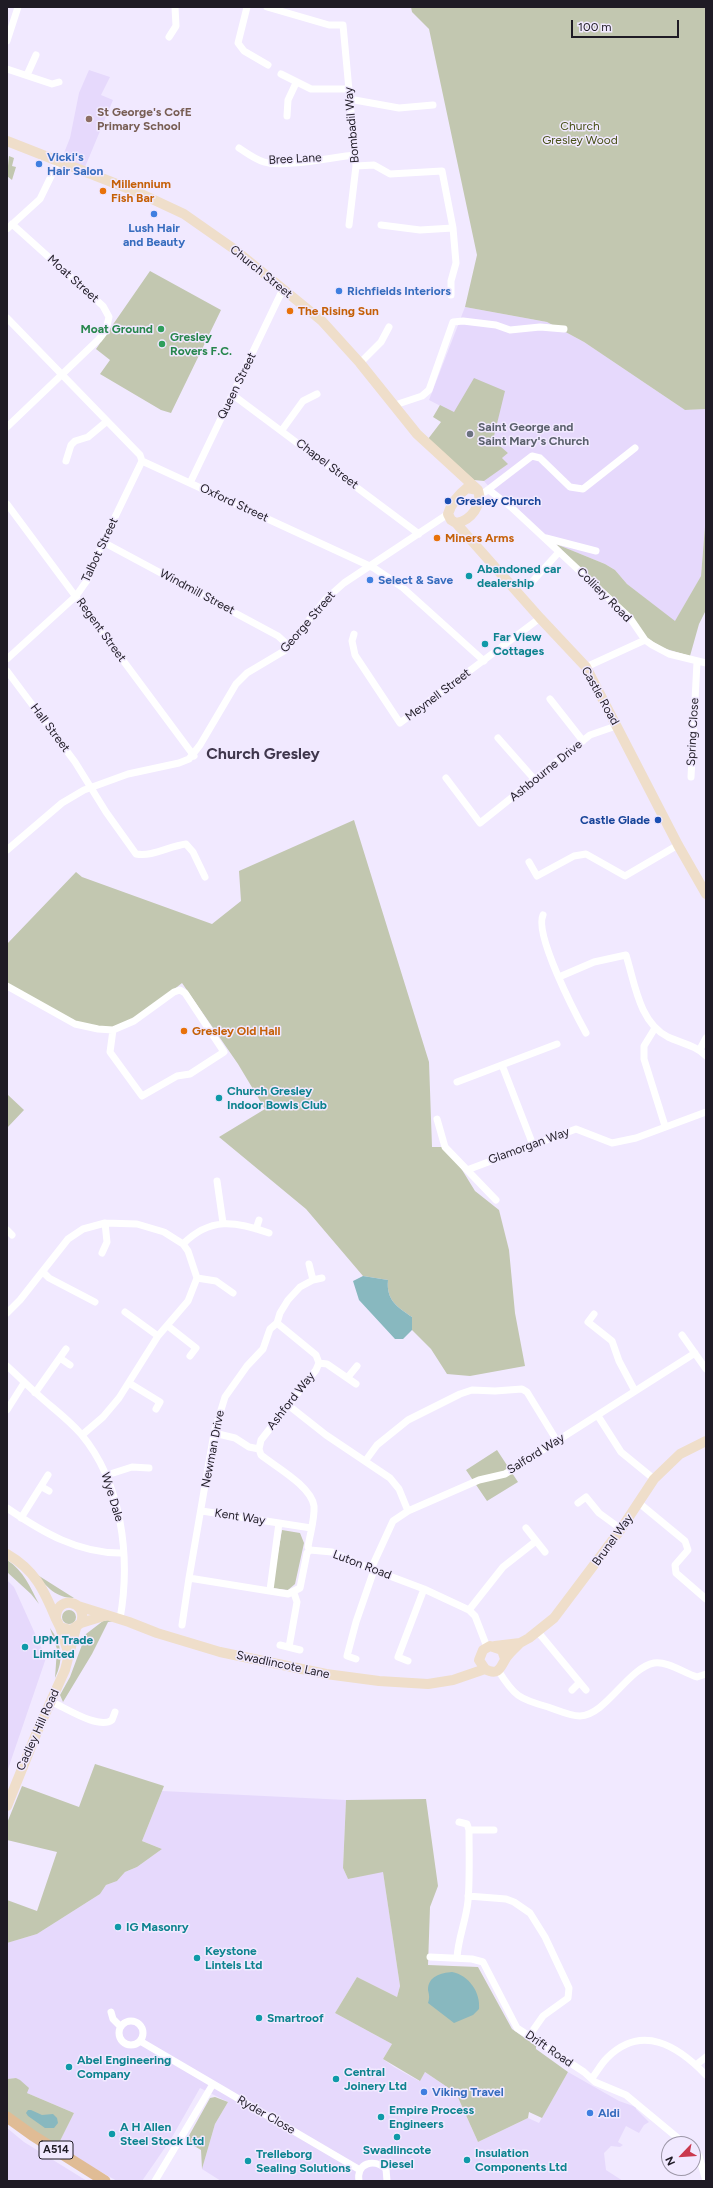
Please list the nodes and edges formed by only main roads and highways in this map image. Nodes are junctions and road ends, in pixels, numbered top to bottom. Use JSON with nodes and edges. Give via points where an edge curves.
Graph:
{"nodes":[{"id":1,"x":7,"y":2117,"type":"edge"},
{"id":2,"x":106,"y":2181,"type":"edge"}],
"edges":[{"from":1,"to":2,"type":"main road","number":"A514"}]}
